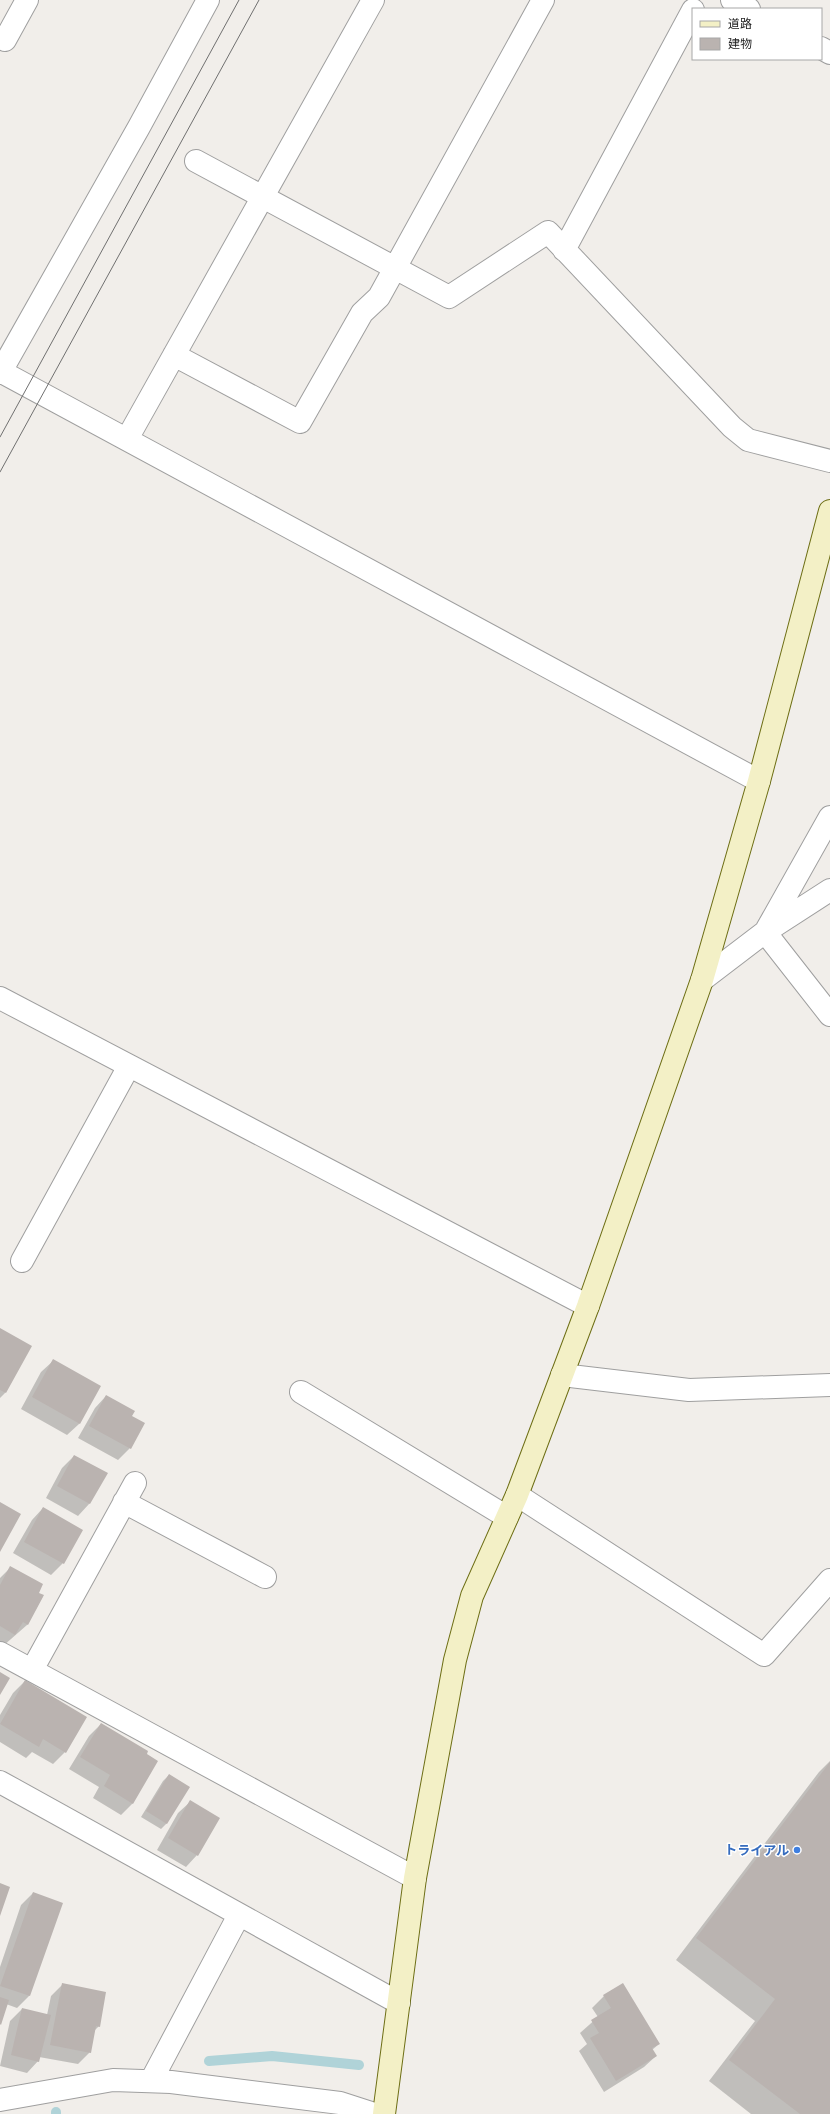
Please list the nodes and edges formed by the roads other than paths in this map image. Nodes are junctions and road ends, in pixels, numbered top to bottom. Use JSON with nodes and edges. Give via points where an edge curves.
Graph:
{"nodes":[{"id":1,"x":27,"y":0,"type":"edge"},
{"id":2,"x":208,"y":0,"type":"edge"},
{"id":3,"x":373,"y":0,"type":"edge"},
{"id":4,"x":543,"y":0,"type":"edge"},
{"id":5,"x":732,"y":0,"type":"edge"},
{"id":6,"x":747,"y":8,"type":"edge"},
{"id":7,"x":692,"y":11,"type":"edge"},
{"id":8,"x":5,"y":40,"type":"dead end"},
{"id":9,"x":196,"y":161,"type":"dead end"},
{"id":10,"x":262,"y":197,"type":"junction"},
{"id":11,"x":564,"y":250,"type":"junction"},
{"id":12,"x":395,"y":269,"type":"junction"},
{"id":13,"x":174,"y":355,"type":"junction"},
{"id":14,"x":0,"y":371,"type":"edge"},
{"id":15,"x":127,"y":439,"type":"junction"},
{"id":16,"x":830,"y":461,"type":"edge"},
{"id":17,"x":830,"y":511,"type":"edge"},
{"id":18,"x":759,"y":782,"type":"junction"},
{"id":19,"x":830,"y":817,"type":"edge"},
{"id":20,"x":830,"y":890,"type":"edge"},
{"id":21,"x":766,"y":932,"type":"junction"},
{"id":22,"x":702,"y":980,"type":"junction"},
{"id":23,"x":0,"y":998,"type":"edge"},
{"id":24,"x":830,"y":1015,"type":"edge"},
{"id":25,"x":129,"y":1066,"type":"junction"},
{"id":26,"x":22,"y":1261,"type":"dead end"},
{"id":27,"x":588,"y":1306,"type":"junction"},
{"id":28,"x":562,"y":1375,"type":"junction"},
{"id":29,"x":830,"y":1385,"type":"edge"},
{"id":30,"x":301,"y":1392,"type":"dead end"},
{"id":31,"x":134,"y":1482,"type":"dead end"},
{"id":32,"x":517,"y":1495,"type":"junction"},
{"id":33,"x":124,"y":1502,"type":"junction"},
{"id":34,"x":507,"y":1517,"type":"junction"},
{"id":35,"x":265,"y":1577,"type":"dead end"},
{"id":36,"x":830,"y":1580,"type":"edge"},
{"id":37,"x":0,"y":1653,"type":"edge"},
{"id":38,"x":32,"y":1670,"type":"junction"},
{"id":39,"x":0,"y":1782,"type":"edge"},
{"id":40,"x":415,"y":1878,"type":"junction"},
{"id":41,"x":239,"y":1914,"type":"junction"},
{"id":42,"x":399,"y":2003,"type":"junction"},
{"id":43,"x":151,"y":2081,"type":"junction"},
{"id":44,"x":0,"y":2087,"type":"edge"},
{"id":45,"x":22,"y":2095,"type":"junction"},
{"id":46,"x":0,"y":2100,"type":"edge"},
{"id":47,"x":374,"y":2114,"type":"edge"},
{"id":48,"x":384,"y":2114,"type":"edge"}],
"edges":[{"from":1,"to":8,"type":"street"},
{"from":2,"to":14,"type":"street"},
{"from":3,"to":10,"type":"street"},
{"from":4,"to":12,"type":"street"},
{"from":5,"to":6,"type":"street"},
{"from":7,"to":11,"type":"street"},
{"from":9,"to":10,"type":"street"},
{"from":10,"to":12,"type":"street"},
{"from":10,"to":13,"type":"street"},
{"from":11,"to":12,"type":"street","via":[[548,232],[449,297]]},
{"from":11,"to":16,"type":"street","via":[[732,427],[748,440]]},
{"from":12,"to":13,"type":"street","via":[[379,297],[362,313],[300,422]]},
{"from":13,"to":15,"type":"street"},
{"from":14,"to":15,"type":"street"},
{"from":15,"to":18,"type":"street"},
{"from":17,"to":18,"type":"street"},
{"from":18,"to":22,"type":"street"},
{"from":19,"to":21,"type":"street"},
{"from":20,"to":21,"type":"street"},
{"from":21,"to":22,"type":"street"},
{"from":21,"to":24,"type":"street"},
{"from":22,"to":27,"type":"street"},
{"from":23,"to":25,"type":"street"},
{"from":25,"to":26,"type":"street"},
{"from":25,"to":27,"type":"street"},
{"from":27,"to":28,"type":"street"},
{"from":28,"to":29,"type":"street","via":[[689,1390]]},
{"from":28,"to":32,"type":"street"},
{"from":30,"to":34,"type":"street"},
{"from":31,"to":33,"type":"street"},
{"from":32,"to":34,"type":"street"},
{"from":32,"to":36,"type":"street","via":[[764,1655]]},
{"from":33,"to":35,"type":"street"},
{"from":33,"to":38,"type":"street"},
{"from":34,"to":40,"type":"street","via":[[472,1596],[454,1660]]},
{"from":37,"to":38,"type":"street"},
{"from":38,"to":40,"type":"street"},
{"from":39,"to":41,"type":"street"},
{"from":40,"to":42,"type":"street"},
{"from":41,"to":42,"type":"street"},
{"from":41,"to":43,"type":"street"},
{"from":42,"to":48,"type":"street"},
{"from":43,"to":45,"type":"street","via":[[113,2080]]},
{"from":43,"to":47,"type":"street","via":[[340,2103]]},
{"from":44,"to":45,"type":"street"},
{"from":45,"to":46,"type":"street"}]}
